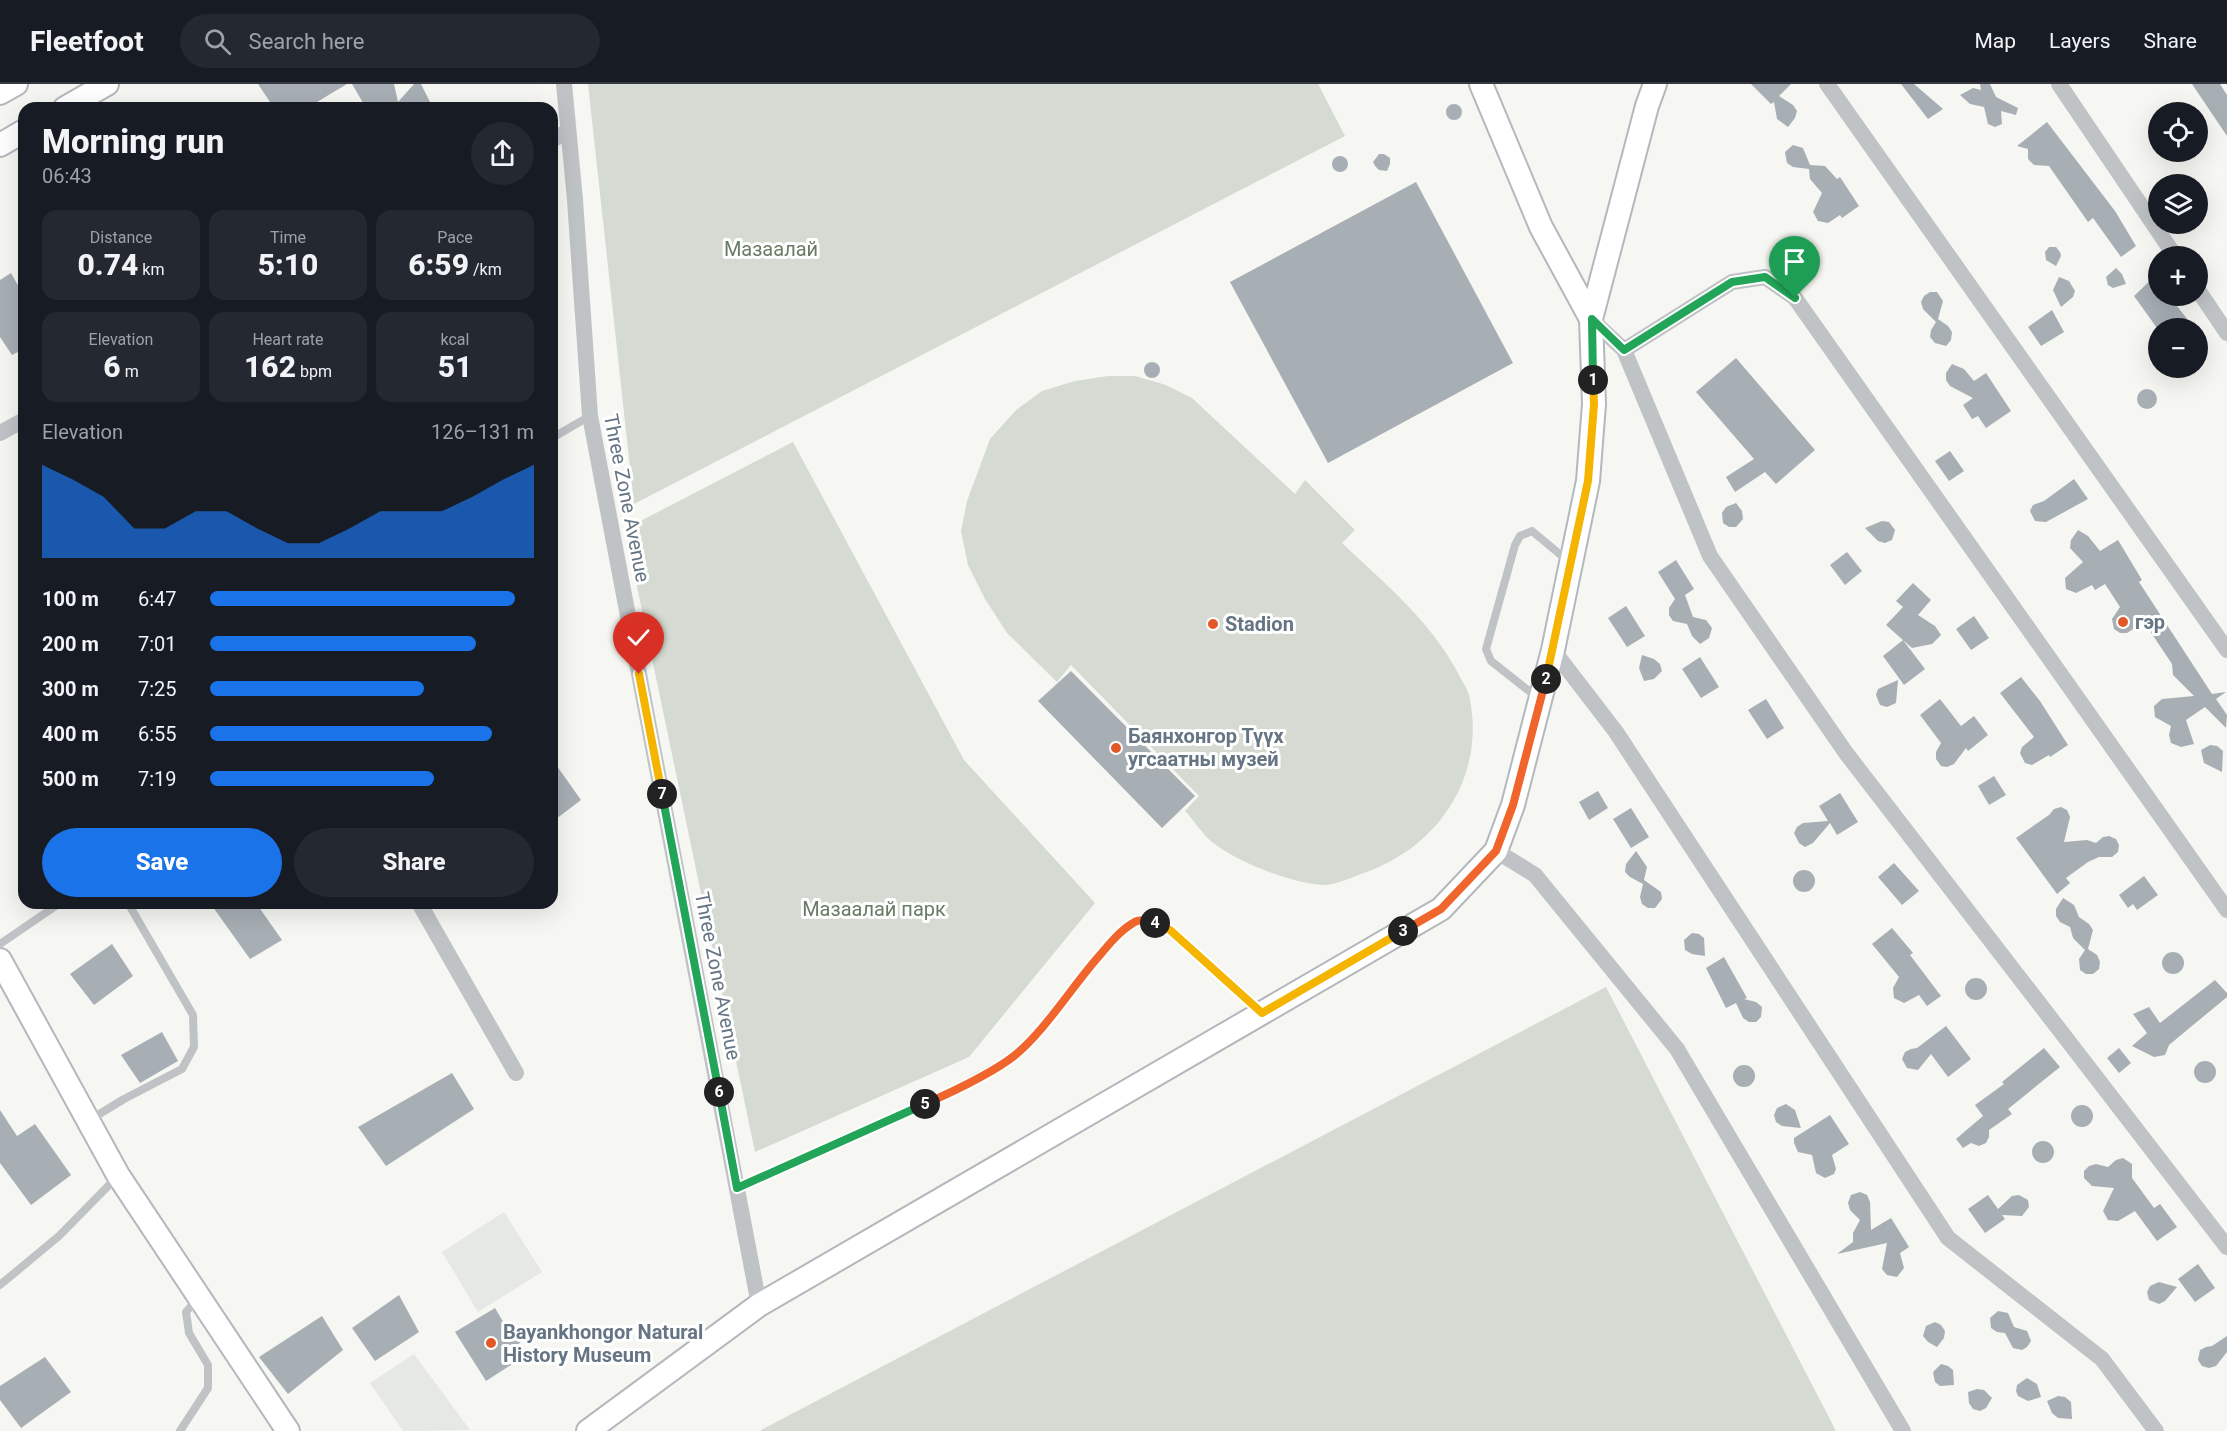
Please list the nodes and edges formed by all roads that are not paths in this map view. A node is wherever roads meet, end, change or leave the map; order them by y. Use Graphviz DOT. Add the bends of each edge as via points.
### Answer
graph roads {
  1 [pos="16,84"];
  2 [pos="107,84"];
  3 [pos="564,84"];
  4 [pos="1480,84"];
  5 [pos="1656,84"];
  6 [pos="1827,84"];
  7 [pos="2059,84"];
  8 [pos="0,93"];
  9 [pos="76,102"];
  10 [pos="568,131"];
  11 [pos="18,134"];
  12 [pos="558,137"];
  13 [pos="0,145"];
  14 [pos="2168,246"];
  15 [pos="2208,305"];
  16 [pos="1592,319"];
  17 [pos="2227,333"];
  18 [pos="1624,350"];
  19 [pos="590,416"];
  20 [pos="18,423"];
  21 [pos="0,433"];
  22 [pos="558,435"];
  23 [pos="1570,563"];
  24 [pos="1553,650"];
  25 [pos="2227,650"];
  26 [pos="1541,699"];
  27 [pos="1496,851"];
  28 [pos="51,909"];
  29 [pos="131,909"];
  30 [pos="421,909"];
  31 [pos="2227,910"];
  32 [pos="0,944"];
  33 [pos="0,960"];
  34 [pos="1262,1013"];
  35 [pos="516,1072"];
  36 [pos="88,1121"];
  37 [pos="118,1175"];
  38 [pos="737,1188"];
  39 [pos="2227,1247"];
  40 [pos="0,1285"];
  41 [pos="199,1297"];
  42 [pos="759,1305"];
  43 [pos="180,1431"];
  44 [pos="288,1431"];
  45 [pos="588,1431"];
  46 [pos="1903,1431"];
  47 [pos="2156,1431"];
  1 -- 8 [label="street"];
  2 -- 9 [label="street"];
  3 -- 10 [label="street, Three Zone Avenue"];
  4 -- 16 [label="street" via="1541,227"];
  5 -- 16 [label="street"];
  6 -- 25 [label="street"];
  7 -- 14 [label="street"];
  10 -- 12 [label="street"];
  10 -- 19 [label="street, Three Zone Avenue"];
  11 -- 13 [label="street"];
  15 -- 17 [label="street"];
  16 -- 18 [label="street"];
  16 -- 23 [label="street" via="1594,404 1588,481"];
  18 -- 31 [label="street" via="1732,282 1765,277 1795,298"];
  18 -- 39 [label="street" via="1710,556 1846,753"];
  19 -- 22 [label="lane"];
  19 -- 38 [label="street, Three Zone Avenue"];
  20 -- 21 [label="street"];
  23 -- 24 [label="street"];
  23 -- 26 [label="lane" via="1532,531 1520,536 1486,650 1491,661"];
  24 -- 26 [label="street"];
  24 -- 47 [label="street" via="1616,732 1948,1238 2102,1359"];
  26 -- 27 [label="street" via="1513,805"];
  27 -- 34 [label="street" via="1441,909"];
  27 -- 46 [label="street" via="1534,875 1677,1049"];
  28 -- 32 [label="lane"];
  29 -- 36 [label="lane" via="193,1015 194,1047 182,1069"];
  30 -- 35 [label="street"];
  33 -- 36 [label="street"];
  34 -- 38 [label="lane" via="1170,930 1150,921 1135,921 1118,934 1013,1057 928,1103"];
  34 -- 42 [label="street"];
  36 -- 37 [label="street"];
  37 -- 40 [label="lane" via="59,1236"];
  37 -- 41 [label="street"];
  38 -- 42 [label="street, Three Zone Avenue"];
  41 -- 43 [label="lane" via="186,1312 189,1333 208,1365 208,1388"];
  41 -- 44 [label="street"];
  42 -- 45 [label="street"];
}
